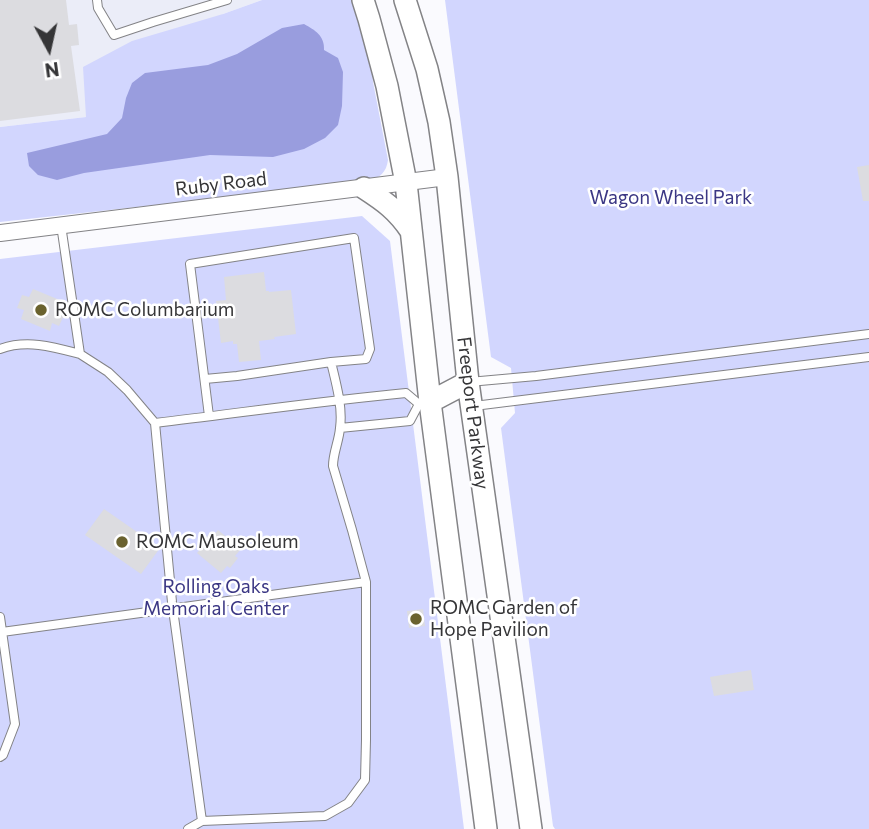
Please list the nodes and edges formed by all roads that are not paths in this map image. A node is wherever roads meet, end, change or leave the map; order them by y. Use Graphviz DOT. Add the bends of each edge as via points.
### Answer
graph roads {
  1 [pos="97,0"];
  2 [pos="227,0"];
  3 [pos="363,0"];
  4 [pos="405,0"];
  5 [pos="447,177"];
  6 [pos="406,183"];
  7 [pos="364,188"];
  8 [pos="61,225"];
  9 [pos="411,232"];
  10 [pos="0,233"];
  11 [pos="869,334"];
  12 [pos="0,349"];
  13 [pos="80,354"];
  14 [pos="869,357"];
  15 [pos="331,362"];
  16 [pos="205,379"];
  17 [pos="468,382"];
  18 [pos="339,400"];
  19 [pos="425,403"];
  20 [pos="471,407"];
  21 [pos="209,416"];
  22 [pos="155,423"];
  23 [pos="340,428"];
  24 [pos="366,582"];
  25 [pos="173,609"];
  26 [pos="0,617"];
  27 [pos="2,632"];
  28 [pos="0,757"];
  29 [pos="202,821"];
  30 [pos="188,829"];
  31 [pos="486,829"];
  32 [pos="531,829"];
  1 -- 2 [label="lane" via="114,35"];
  3 -- 6 [label="main road" via="387,86"];
  4 -- 5 [label="main road, Freeport Parkway" via="430,82"];
  5 -- 6 [label="street, Ruby Road"];
  5 -- 17 [label="main road, Freeport Parkway"];
  6 -- 7 [label="street, Ruby Road"];
  6 -- 9 [label="main road"];
  7 -- 8 [label="street, Ruby Road"];
  7 -- 9 [label="main road" via="400,215"];
  8 -- 10 [label="street, Ruby Road"];
  8 -- 13 [label="lane"];
  9 -- 19 [label="main road"];
  11 -- 17 [label="lane"];
  12 -- 13 [label="lane" via="44,344"];
  13 -- 22 [label="lane" via="108,372"];
  14 -- 20 [label="lane"];
  15 -- 16 [label="lane"];
  15 -- 16 [label="lane" via="366,359 370,349 354,238 190,264"];
  15 -- 18 [label="lane"];
  16 -- 21 [label="lane"];
  17 -- 19 [label="main road"];
  17 -- 20 [label="main road, Freeport Parkway"];
  18 -- 19 [label="lane" via="406,393"];
  18 -- 21 [label="lane"];
  18 -- 23 [label="lane"];
  19 -- 20 [label="main road"];
  19 -- 23 [label="lane" via="410,421"];
  19 -- 31 [label="main road"];
  20 -- 32 [label="main road, Freeport Parkway"];
  21 -- 22 [label="lane"];
  22 -- 25 [label="lane"];
  23 -- 24 [label="lane" via="333,466"];
  24 -- 25 [label="lane"];
  24 -- 29 [label="lane" via="365,780 348,803 325,816"];
  25 -- 27 [label="lane"];
  25 -- 29 [label="lane"];
  26 -- 27 [label="lane"];
  27 -- 28 [label="lane" via="15,724"];
  29 -- 30 [label="lane"];
}
